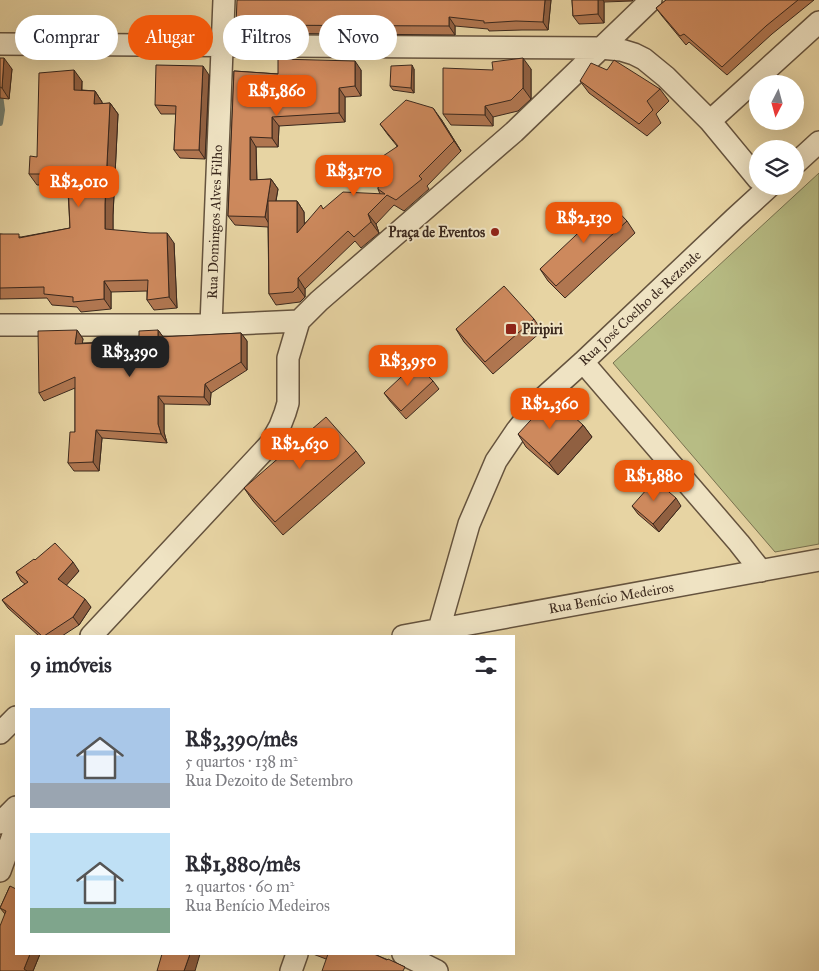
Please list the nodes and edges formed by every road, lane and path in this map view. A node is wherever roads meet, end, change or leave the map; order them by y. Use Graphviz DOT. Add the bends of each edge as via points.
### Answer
graph roads {
  1 [pos="224,0"];
  2 [pos="651,0"];
  3 [pos="819,22"];
  4 [pos="0,44"];
  5 [pos="221,45"];
  6 [pos="601,48"];
  7 [pos="710,120"];
  8 [pos="819,142"];
  9 [pos="804,156"];
  10 [pos="749,166"];
  11 [pos="756,195"];
  12 [pos="299,321"];
  13 [pos="0,325"];
  14 [pos="211,325"];
  15 [pos="583,362"];
  16 [pos="819,560"];
  17 [pos="761,571"];
  18 [pos="439,630"];
  19 [pos="92,635"];
  20 [pos="414,635"];
  21 [pos="15,808"];
  22 [pos="0,823"];
  23 [pos="15,830"];
  24 [pos="0,871"];
  25 [pos="297,955"];
  26 [pos="405,955"];
  27 [pos="292,971"];
  28 [pos="437,971"];
  1 -- 5 [label="street, Rua Domingos Alves Filho"];
  2 -- 6 [label="street"];
  3 -- 7 [label="street"];
  4 -- 5 [label="street"];
  5 -- 6 [label="street"];
  5 -- 14 [label="street, Rua Domingos Alves Filho"];
  6 -- 7 [label="street" via="621,50 644,59"];
  6 -- 12 [label="street" via="514,132"];
  7 -- 10 [label="street"];
  8 -- 9 [label="street"];
  11 -- 15 [label="street, Rua José Coelho de Rezende"];
  12 -- 14 [label="street"];
  12 -- 19 [label="street" via="288,358 286,413 270,444"];
  13 -- 14 [label="street"];
  15 -- 17 [label="street"];
  15 -- 18 [label="street, Rua José Coelho de Rezende" via="542,399 496,461 469,524"];
  16 -- 17 [label="street, Rua Benício Medeiros"];
  17 -- 18 [label="street, Rua Benício Medeiros"];
  18 -- 20 [label="street, Rua Benício Medeiros"];
  21 -- 22 [label="street"];
  23 -- 24 [label="street"];
  25 -- 27 [label="street"];
  26 -- 28 [label="street"];
}
